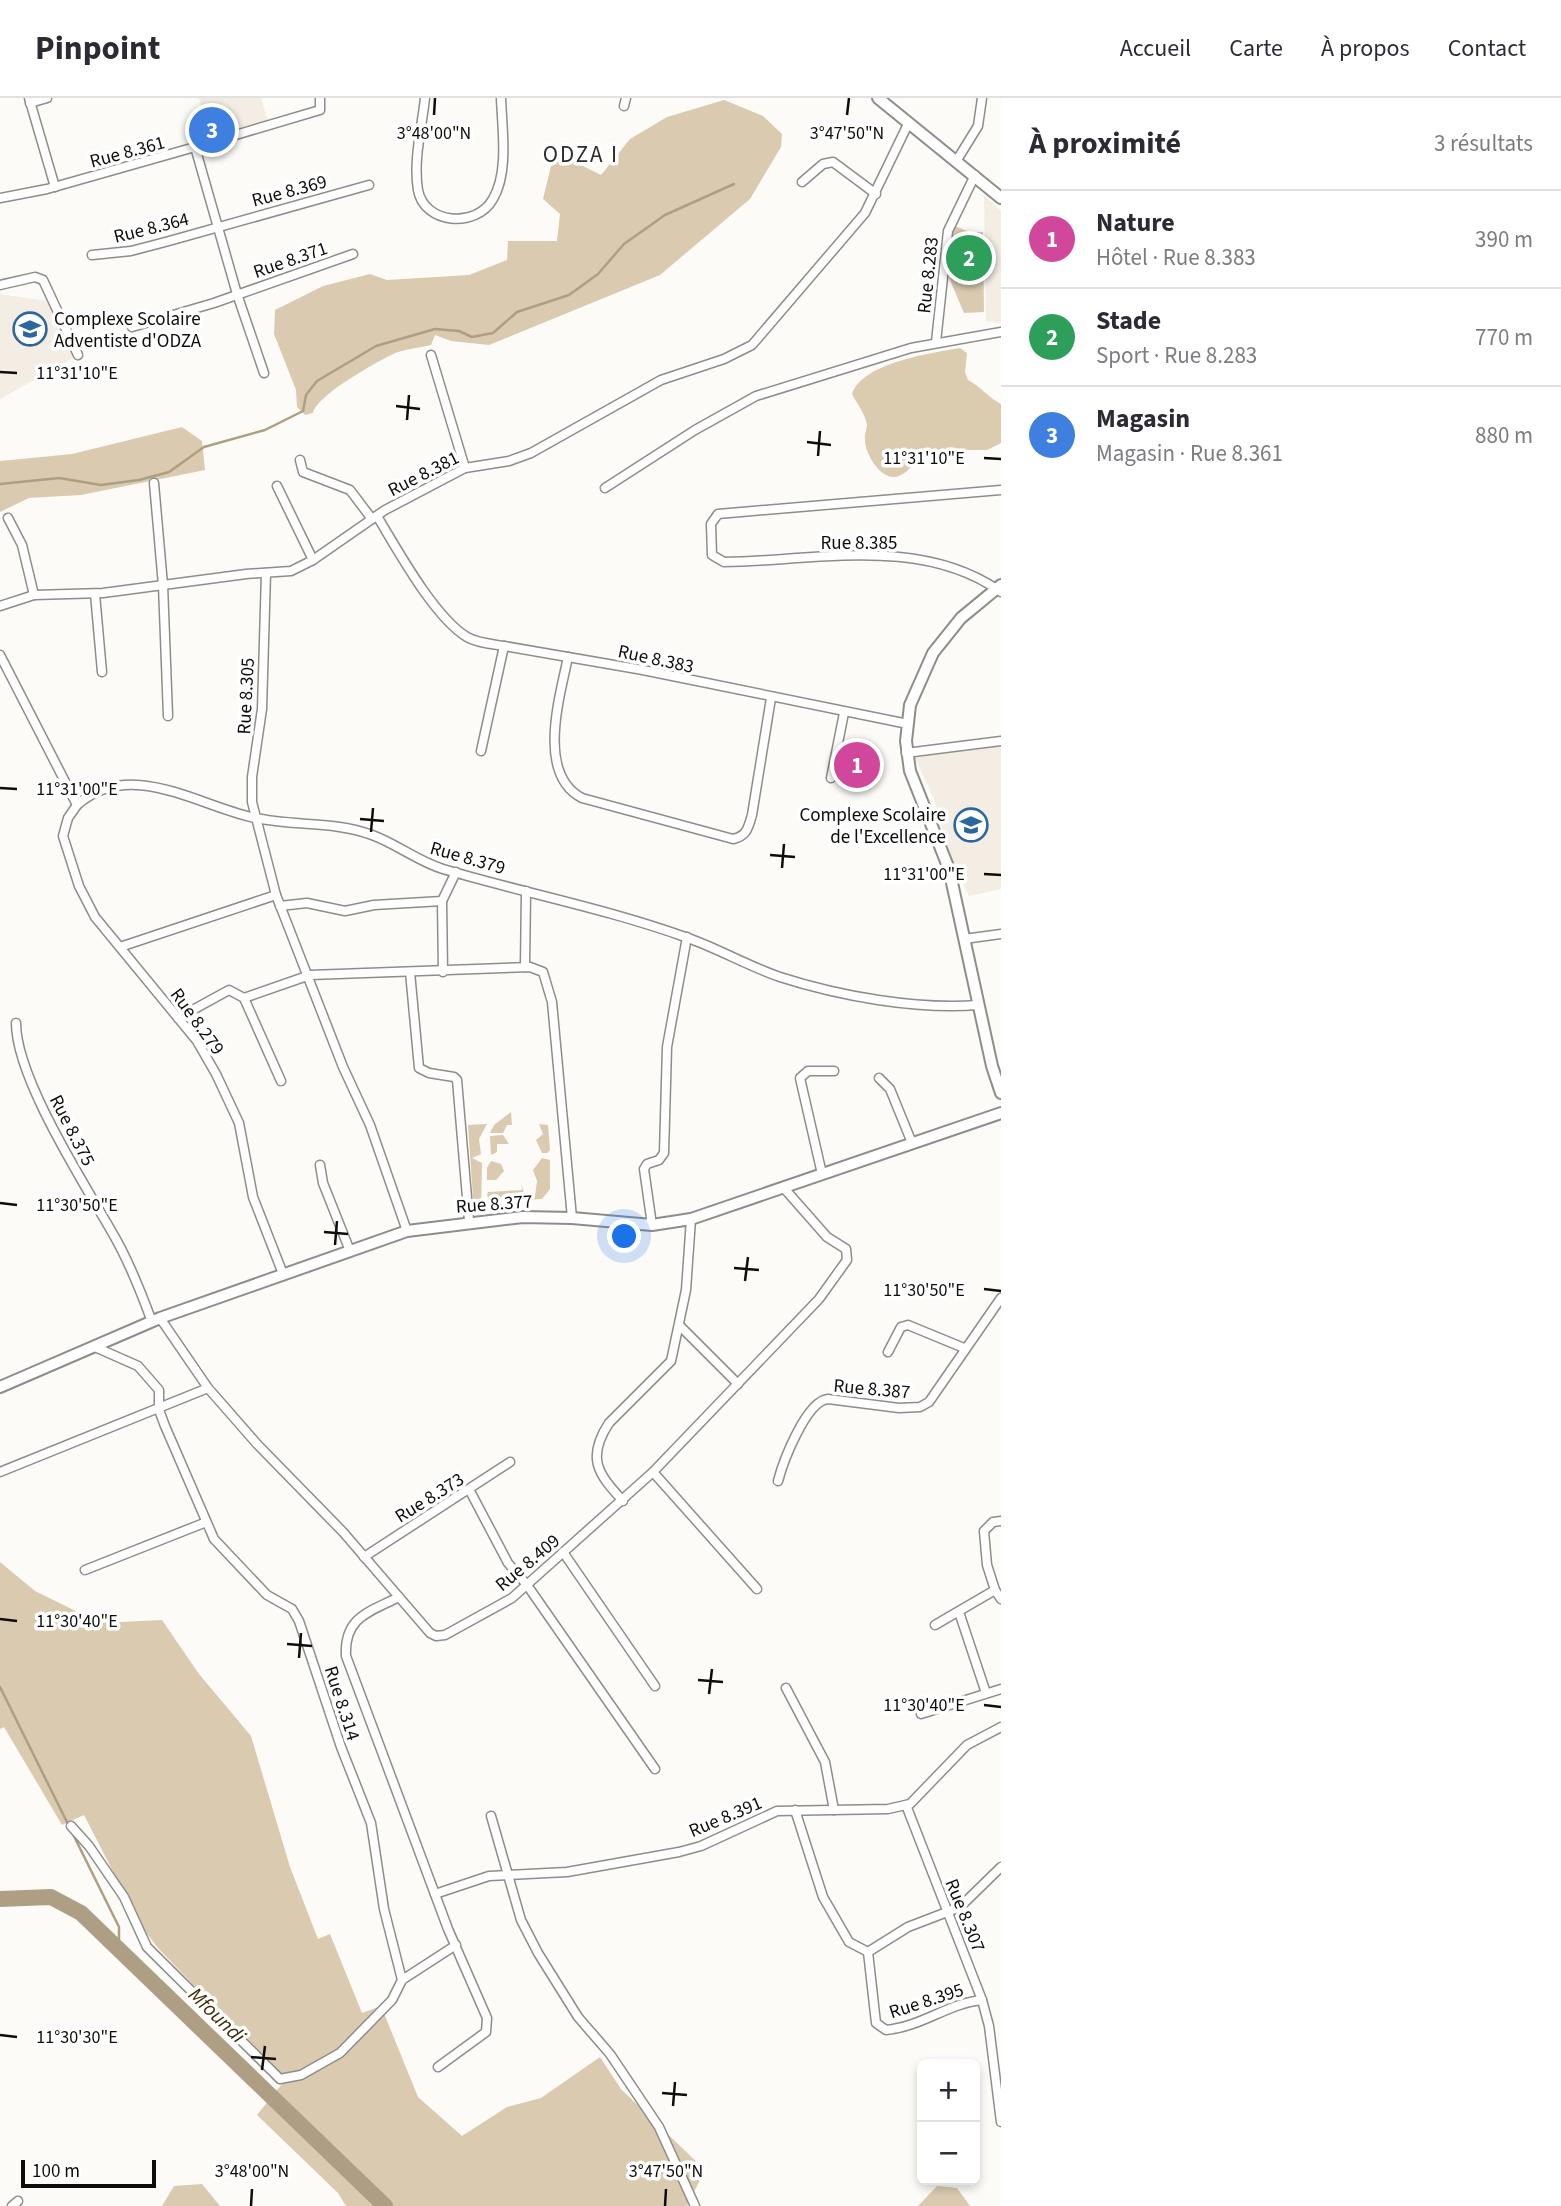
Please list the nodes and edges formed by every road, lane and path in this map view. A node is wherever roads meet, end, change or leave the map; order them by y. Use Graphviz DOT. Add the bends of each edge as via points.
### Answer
graph roads {
  1 [pos="47,98"];
  2 [pos="320,98"];
  3 [pos="425,98"];
  4 [pos="501,98"];
  5 [pos="878,98"];
  6 [pos="982,98"];
  7 [pos="30,100"];
  8 [pos="909,122"];
  9 [pos="195,147"];
  10 [pos="957,160"];
  11 [pos="975,175"];
  12 [pos="802,182"];
  13 [pos="369,185"];
  14 [pos="55,187"];
  15 [pos="876,194"];
  16 [pos="0,198"];
  17 [pos="1001,198"];
  18 [pos="217,226"];
  19 [pos="353,254"];
  20 [pos="92,256"];
  21 [pos="0,285"];
  22 [pos="237,294"];
  23 [pos="132,327"];
  24 [pos="1001,332"];
  25 [pos="936,342"];
  26 [pos="78,355"];
  27 [pos="431,355"];
  28 [pos="264,373"];
  29 [pos="300,460"];
  30 [pos="465,468"];
  31 [pos="153,483"];
  32 [pos="277,486"];
  33 [pos="605,488"];
  34 [pos="1001,490"];
  35 [pos="8,517"];
  36 [pos="374,517"];
  37 [pos="313,560"];
  38 [pos="266,573"];
  39 [pos="163,585"];
  40 [pos="999,589"];
  41 [pos="95,594"];
  42 [pos="34,596"];
  43 [pos="0,606"];
  44 [pos="504,646"];
  45 [pos="0,655"];
  46 [pos="568,657"];
  47 [pos="102,672"];
  48 [pos="771,698"];
  49 [pos="844,713"];
  50 [pos="168,716"];
  51 [pos="908,724"];
  52 [pos="1001,741"];
  53 [pos="481,751"];
  54 [pos="906,753"];
  55 [pos="831,778"];
  56 [pos="77,805"];
  57 [pos="256,818"];
  58 [pos="456,872"];
  59 [pos="526,891"];
  60 [pos="276,895"];
  61 [pos="442,901"];
  62 [pos="281,906"];
  63 [pos="1001,934"];
  64 [pos="687,937"];
  65 [pos="964,939"];
  66 [pos="120,947"];
  67 [pos="524,967"];
  68 [pos="410,972"];
  69 [pos="443,972"];
  70 [pos="310,975"];
  71 [pos="244,998"];
  72 [pos="978,1005"];
  73 [pos="178,1018"];
  74 [pos="16,1023"];
  75 [pos="997,1065"];
  76 [pos="834,1070"];
  77 [pos="879,1078"];
  78 [pos="281,1082"];
  79 [pos="1001,1093"];
  80 [pos="1001,1113"];
  81 [pos="912,1143"];
  82 [pos="320,1165"];
  83 [pos="822,1174"];
  84 [pos="783,1187"];
  85 [pos="572,1218"];
  86 [pos="691,1219"];
  87 [pos="469,1221"];
  88 [pos="652,1224"];
  89 [pos="407,1231"];
  90 [pos="350,1251"];
  91 [pos="283,1274"];
  92 [pos="1001,1298"];
  93 [pos="156,1320"];
  94 [pos="680,1326"];
  95 [pos="95,1347"];
  96 [pos="964,1348"];
  97 [pos="888,1352"];
  98 [pos="737,1384"];
  99 [pos="0,1387"];
  100 [pos="208,1388"];
  101 [pos="159,1410"];
  102 [pos="510,1462"];
  103 [pos="0,1472"];
  104 [pos="653,1472"];
  105 [pos="778,1482"];
  106 [pos="470,1491"];
  107 [pos="623,1501"];
  108 [pos="1001,1521"];
  109 [pos="204,1523"];
  110 [pos="563,1552"];
  111 [pos="364,1557"];
  112 [pos="85,1570"];
  113 [pos="527,1585"];
  114 [pos="757,1589"];
  115 [pos="995,1590"];
  116 [pos="399,1597"];
  117 [pos="1001,1598"];
  118 [pos="959,1612"];
  119 [pos="935,1625"];
  120 [pos="655,1686"];
  121 [pos="786,1688"];
  122 [pos="1001,1689"];
  123 [pos="986,1693"];
  124 [pos="921,1714"];
  125 [pos="1001,1727"];
  126 [pos="655,1769"];
  127 [pos="906,1805"];
  128 [pos="795,1810"];
  129 [pos="834,1810"];
  130 [pos="491,1816"];
  131 [pos="71,1826"];
  132 [pos="1001,1867"];
  133 [pos="506,1875"];
  134 [pos="435,1894"];
  135 [pos="949,1914"];
  136 [pos="456,1945"];
  137 [pos="868,1952"];
  138 [pos="402,1980"];
  139 [pos="982,2000"];
  140 [pos="438,2067"];
  141 [pos="1001,2122"];
  142 [pos="695,2206"];
  1 -- 7 [label="street"];
  2 -- 9 [label="street" via="320,110"];
  3 -- 4 [label="street" via="418,190 424,207 436,216 453,219 477,214 493,199 501,172"];
  5 -- 8 [label="street"];
  6 -- 10 [label="street" via="978,126"];
  7 -- 14 [label="street"];
  8 -- 10 [label="street"];
  8 -- 15 [label="street, Rue 8.381"];
  9 -- 14 [label="street, Rue 8.361"];
  9 -- 18 [label="street, Rue 8.361"];
  10 -- 11 [label="street"];
  11 -- 17 [label="street"];
  11 -- 25 [label="street, Rue 8.283" via="948,231"];
  12 -- 15 [label="street" via="823,164 833,162"];
  13 -- 18 [label="street, Rue 8.369"];
  14 -- 16 [label="street, Rue 8.361"];
  15 -- 30 [label="street, Rue 8.381" via="865,213 746,349 661,380 531,453"];
  18 -- 20 [label="street, Rue 8.364" via="131,251"];
  18 -- 22 [label="street, Rue 8.361"];
  19 -- 22 [label="street, Rue 8.371"];
  21 -- 26 [label="street" via="35,277 43,280"];
  22 -- 23 [label="street, Rue 8.371"];
  22 -- 28 [label="street, Rue 8.361"];
  24 -- 25 [label="street"];
  25 -- 33 [label="street" via="757,396"];
  27 -- 30 [label="street"];
  29 -- 36 [label="street, Rue 8.383" via="303,472 350,490"];
  30 -- 36 [label="street, Rue 8.381"];
  31 -- 39 [label="street"];
  32 -- 37 [label="street"];
  34 -- 40 [label="street, Rue 8.385" via="718,514 711,524 716,561 901,556 943,566"];
  35 -- 42 [label="street" via="22,545"];
  36 -- 37 [label="street, Rue 8.381"];
  36 -- 44 [label="street, Rue 8.383" via="458,630 472,640"];
  37 -- 38 [label="street, Rue 8.381" via="291,571"];
  38 -- 39 [label="street, Rue 8.381"];
  38 -- 57 [label="street, Rue 8.305" via="260,728 251,791"];
  39 -- 41 [label="street, Rue 8.381"];
  39 -- 50 [label="street"];
  40 -- 51 [label="street" via="961,618 933,653 916,687"];
  41 -- 42 [label="street, Rue 8.381"];
  41 -- 47 [label="street"];
  42 -- 43 [label="street"];
  44 -- 46 [label="street, Rue 8.383"];
  44 -- 53 [label="street"];
  45 -- 56 [label="street"];
  46 -- 48 [label="street, Rue 8.383"];
  46 -- 48 [label="street" via="554,734 568,789 582,798 733,839 748,831"];
  48 -- 49 [label="street, Rue 8.383"];
  49 -- 51 [label="street, Rue 8.383"];
  49 -- 55 [label="street"];
  51 -- 54 [label="street"];
  52 -- 54 [label="street"];
  54 -- 65 [label="street" via="949,869"];
  56 -- 57 [label="street, Rue 8.379" via="101,790 131,784 167,790"];
  56 -- 66 [label="street, Rue 8.279" via="63,828 64,845 90,909"];
  57 -- 58 [label="street, Rue 8.379" via="322,823 372,835 421,861"];
  57 -- 60 [label="street, Rue 8.305"];
  58 -- 59 [label="street, Rue 8.379"];
  58 -- 61 [label="street"];
  59 -- 64 [label="street, Rue 8.379"];
  59 -- 67 [label="street"];
  60 -- 62 [label="street, Rue 8.305"];
  60 -- 66 [label="street"];
  61 -- 62 [label="street" via="345,911 307,903"];
  61 -- 69 [label="street"];
  62 -- 70 [label="street, Rue 8.305"];
  63 -- 65 [label="street"];
  64 -- 72 [label="street, Rue 8.379" via="798,982 915,1004"];
  64 -- 88 [label="street" via="667,1047 664,1153 644,1169"];
  65 -- 72 [label="street"];
  66 -- 73 [label="street, Rue 8.279"];
  67 -- 69 [label="street"];
  67 -- 85 [label="street" via="544,972 549,984"];
  68 -- 69 [label="street"];
  68 -- 70 [label="street"];
  68 -- 87 [label="street" via="419,1068 457,1080"];
  70 -- 71 [label="street"];
  70 -- 89 [label="street, Rue 8.305"];
  71 -- 73 [label="street" via="229,990"];
  71 -- 78 [label="street"];
  72 -- 75 [label="street"];
  73 -- 91 [label="street, Rue 8.279" via="197,1041 239,1123 253,1197"];
  74 -- 93 [label="street, Rue 8.375" via="21,1057 31,1080"];
  75 -- 79 [label="street"];
  76 -- 83 [label="street" via="808,1070 800,1078"];
  77 -- 81 [label="street" via="890,1089"];
  80 -- 81 [label="street, Rue 8.377"];
  81 -- 83 [label="street, Rue 8.377"];
  82 -- 90 [label="street"];
  83 -- 84 [label="street, Rue 8.377"];
  84 -- 86 [label="street, Rue 8.377"];
  84 -- 98 [label="street, Rue 8.409" via="827,1237 846,1249 847,1260 800,1321"];
  85 -- 87 [label="street, Rue 8.377"];
  85 -- 88 [label="street, Rue 8.377"];
  86 -- 88 [label="street, Rue 8.377"];
  86 -- 94 [label="street"];
  87 -- 89 [label="street, Rue 8.377"];
  89 -- 90 [label="street, Rue 8.377"];
  90 -- 91 [label="street, Rue 8.377"];
  91 -- 93 [label="street, Rue 8.377"];
  92 -- 96 [label="street, Rue 8.387"];
  93 -- 95 [label="street, Rue 8.377"];
  93 -- 100 [label="street, Rue 8.409"];
  94 -- 98 [label="street"];
  94 -- 107 [label="street" via="666,1368 601,1435 596,1466"];
  95 -- 99 [label="street, Rue 8.377"];
  95 -- 101 [label="street, Rue 8.314" via="138,1366 159,1390"];
  96 -- 97 [label="street" via="908,1325 901,1327"];
  96 -- 105 [label="street, Rue 8.387" via="937,1392 920,1407 822,1399 794,1439"];
  98 -- 104 [label="street, Rue 8.409"];
  100 -- 101 [label="street"];
  100 -- 111 [label="street, Rue 8.409"];
  101 -- 103 [label="street"];
  101 -- 109 [label="street, Rue 8.314"];
  102 -- 106 [label="street, Rue 8.373"];
  104 -- 107 [label="street, Rue 8.409"];
  104 -- 114 [label="street"];
  106 -- 111 [label="street, Rue 8.373"];
  106 -- 113 [label="street" via="508,1563"];
  107 -- 110 [label="street, Rue 8.409"];
  108 -- 115 [label="street" via="984,1531"];
  109 -- 112 [label="street"];
  109 -- 138 [label="street, Rue 8.314" via="237,1565 267,1595 292,1609 299,1621 372,1823 384,1909"];
  110 -- 113 [label="street, Rue 8.409"];
  110 -- 120 [label="street"];
  111 -- 116 [label="street, Rue 8.409"];
  113 -- 116 [label="street, Rue 8.409" via="504,1603 436,1636"];
  113 -- 126 [label="street"];
  115 -- 117 [label="street"];
  115 -- 118 [label="street"];
  116 -- 134 [label="street" via="356,1619 345,1640 346,1656"];
  118 -- 119 [label="street"];
  118 -- 123 [label="street"];
  121 -- 129 [label="street" via="825,1762"];
  122 -- 123 [label="street"];
  123 -- 124 [label="street"];
  125 -- 127 [label="street" via="967,1745"];
  127 -- 129 [label="street, Rue 8.391" via="888,1810"];
  127 -- 135 [label="street, Rue 8.307"];
  128 -- 129 [label="street, Rue 8.391"];
  128 -- 133 [label="street, Rue 8.391" via="762,1816 679,1852 601,1867"];
  128 -- 137 [label="street" via="823,1897 849,1942"];
  130 -- 133 [label="street"];
  131 -- 138 [label="street" via="124,1897 146,1947 280,2079 300,2075 340,2053 393,2000"];
  132 -- 135 [label="street"];
  133 -- 134 [label="street, Rue 8.391"];
  133 -- 142 [label="street" via="521,1920 552,1979 659,2127"];
  134 -- 136 [label="street"];
  135 -- 137 [label="street" via="908,1927"];
  135 -- 139 [label="street, Rue 8.307"];
  136 -- 138 [label="street"];
  136 -- 140 [label="street" via="486,2018 486,2032"];
  137 -- 139 [label="street, Rue 8.395" via="876,2023 886,2030"];
  139 -- 141 [label="street, Rue 8.307"];
}
